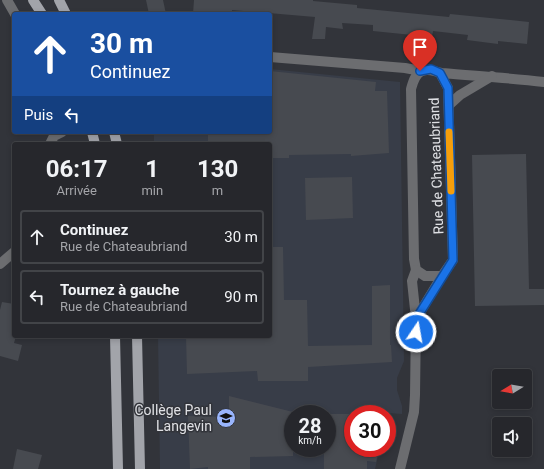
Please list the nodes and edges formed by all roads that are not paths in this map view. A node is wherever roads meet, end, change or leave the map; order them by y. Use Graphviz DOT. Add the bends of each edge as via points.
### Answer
graph roads {
  1 [pos="7,0"];
  2 [pos="34,0"];
  3 [pos="59,0"];
  4 [pos="14,12"];
  5 [pos="41,12"];
  6 [pos="65,12"];
  7 [pos="272,57"];
  8 [pos="420,71"];
  9 [pos="440,73"];
  10 [pos="492,76"];
  11 [pos="544,82"];
  12 [pos="449,105"];
  13 [pos="58,134"];
  14 [pos="51,142"];
  15 [pos="12,254"];
  16 [pos="0,264"];
  17 [pos="416,270"];
  18 [pos="442,276"];
  19 [pos="416,319"];
  20 [pos="115,338"];
  21 [pos="137,338"];
  22 [pos="118,469"];
  23 [pos="140,469"];
  24 [pos="400,469"];
  1 -- 4 [label="street"];
  2 -- 5 [label="main road"];
  3 -- 6 [label="main road"];
  7 -- 8 [label="street"];
  8 -- 9 [label="street" via="431,69"];
  8 -- 17 [label="street, Rue de Chateaubriand" via="411,89"];
  9 -- 10 [label="street"];
  9 -- 12 [label="street, Rue de Chateaubriand" via="448,88"];
  10 -- 11 [label="street"];
  10 -- 12 [label="street" via="460,95"];
  12 -- 18 [label="street, Rue de Chateaubriand" via="453,260"];
  13 -- 14 [label="street"];
  15 -- 16 [label="street"];
  17 -- 18 [label="street" via="425,276"];
  17 -- 19 [label="street, Rue de Chateaubriand" via="412,281"];
  18 -- 19 [label="street, Rue de Chateaubriand"];
  19 -- 24 [label="street, Rue de Chateaubriand" via="414,406"];
  20 -- 22 [label="main road"];
  21 -- 23 [label="main road"];
}
